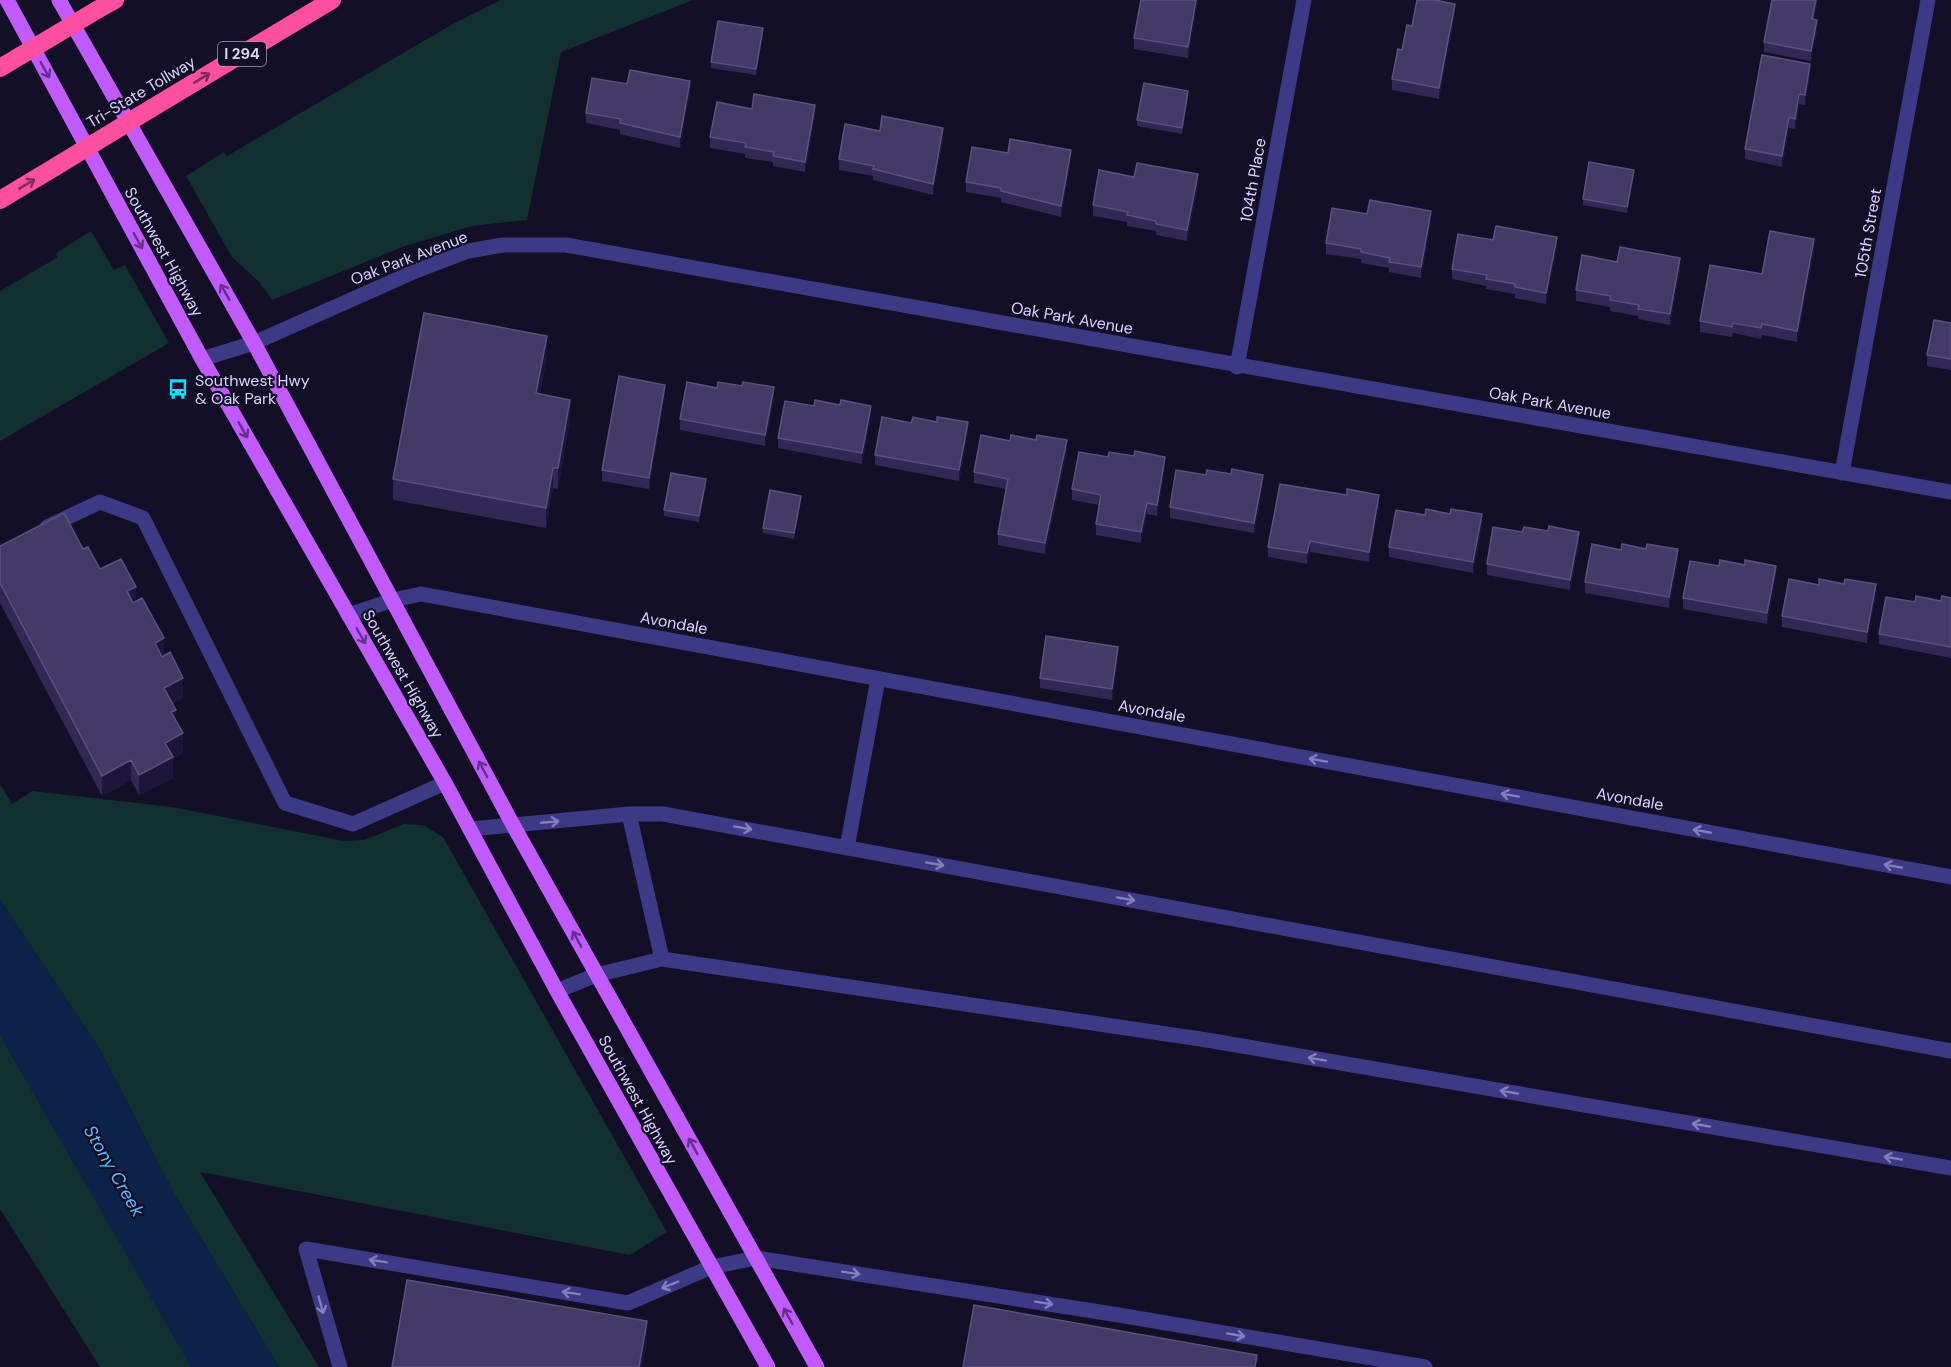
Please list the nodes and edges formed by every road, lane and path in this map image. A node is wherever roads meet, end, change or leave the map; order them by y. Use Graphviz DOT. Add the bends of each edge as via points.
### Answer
graph roads {
  1 [pos="7,0"];
  2 [pos="59,0"];
  3 [pos="115,0"];
  4 [pos="332,0"];
  5 [pos="1304,0"];
  6 [pos="1928,0"];
  7 [pos="0,68"];
  8 [pos="0,200"];
  9 [pos="254,343"];
  10 [pos="202,359"];
  11 [pos="1237,366"];
  12 [pos="1842,473"];
  13 [pos="1951,492"];
  14 [pos="30,534"];
  15 [pos="393,600"];
  16 [pos="348,615"];
  17 [pos="878,679"];
  18 [pos="445,783"];
  19 [pos="629,814"];
  20 [pos="513,825"];
  21 [pos="470,829"];
  22 [pos="847,848"];
  23 [pos="1951,877"];
  24 [pos="662,959"];
  25 [pos="597,975"];
  26 [pos="557,991"];
  27 [pos="1951,1051"];
  28 [pos="1951,1168"];
  29 [pos="756,1258"];
  30 [pos="711,1267"];
  31 [pos="340,1367"];
  32 [pos="768,1367"];
  33 [pos="817,1367"];
  34 [pos="1425,1367"];
  1 -- 10 [label="main road, Southwest Highway, one-way"];
  9 -- 2 [label="main road, Southwest Highway, one-way"];
  3 -- 7 [label="highway, bridge"];
  8 -- 4 [label="highway, Tri-State Tollway / I 294, one-way, bridge"];
  5 -- 11 [label="street, 104th Place"];
  6 -- 12 [label="street, 105th Street"];
  9 -- 10 [label="street, Oak Park Avenue"];
  9 -- 11 [label="street, Oak Park Avenue" via="468,251 502,245 566,245"];
  9 -- 15 [label="main road, Southwest Highway"];
  10 -- 16 [label="main road, Southwest Highway, one-way"];
  11 -- 12 [label="street, Oak Park Avenue"];
  12 -- 13 [label="street, Oak Park Avenue"];
  14 -- 18 [label="street" via="100,502 143,518 285,803 354,824"];
  15 -- 16 [label="street, Avondale"];
  15 -- 17 [label="street, Avondale" via="422,594"];
  20 -- 15 [label="main road, Southwest Highway, one-way"];
  16 -- 18 [label="main road, Southwest Highway, one-way"];
  17 -- 22 [label="street"];
  23 -- 17 [label="street, Avondale, one-way"];
  18 -- 21 [label="main road, Southwest Highway"];
  20 -- 19 [label="street, one-way"];
  19 -- 22 [label="street, one-way" via="663,814"];
  19 -- 24 [label="street"];
  20 -- 21 [label="street"];
  25 -- 20 [label="main road, Southwest Highway, one-way"];
  21 -- 26 [label="main road, Southwest Highway"];
  22 -- 27 [label="street, one-way"];
  24 -- 25 [label="street"];
  28 -- 24 [label="street, one-way" via="1207,1040"];
  25 -- 26 [label="street"];
  29 -- 25 [label="main road, Southwest Highway, one-way"];
  26 -- 30 [label="main road, Southwest Highway"];
  29 -- 30 [label="street"];
  33 -- 29 [label="main road, Southwest Highway, one-way"];
  29 -- 34 [label="street, one-way"];
  30 -- 31 [label="street, one-way" via="628,1303 306,1249"];
  30 -- 32 [label="main road, Southwest Highway"];
}
